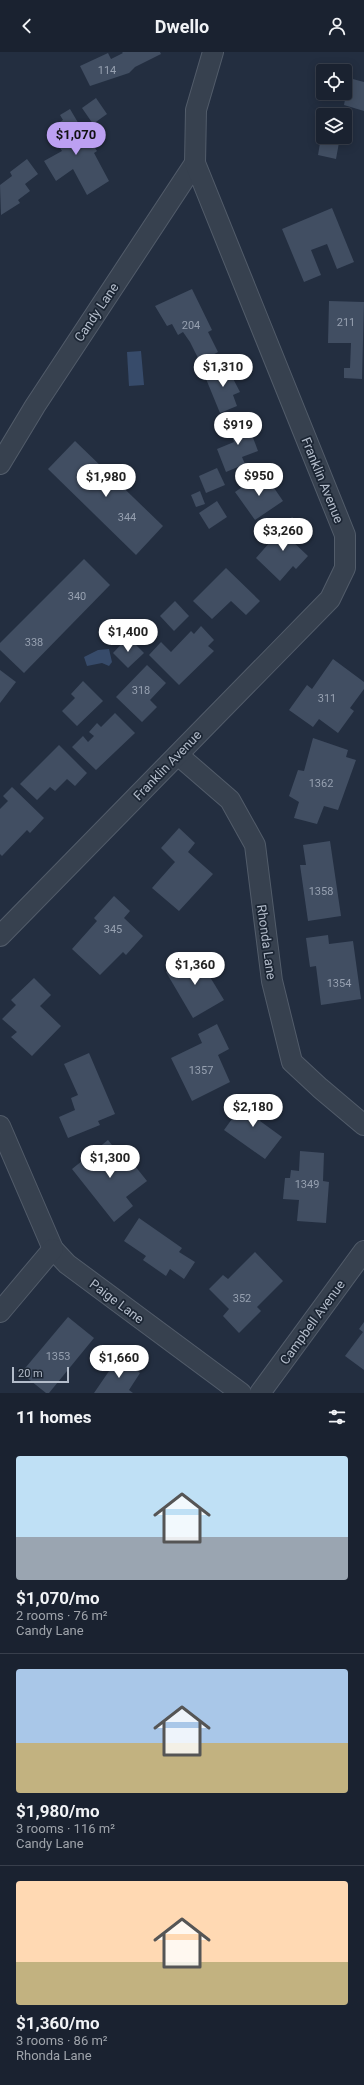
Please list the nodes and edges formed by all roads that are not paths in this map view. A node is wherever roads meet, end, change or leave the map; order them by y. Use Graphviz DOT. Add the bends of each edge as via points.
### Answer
graph roads {
  1 [pos="213,52"];
  2 [pos="195,163"];
  3 [pos="0,464"];
  4 [pos="178,755"];
  5 [pos="0,936"];
  6 [pos="364,1125"];
  7 [pos="0,1126"];
  8 [pos="52,1249"];
  9 [pos="364,1251"];
  10 [pos="0,1312"];
  11 [pos="241,1393"];
  12 [pos="260,1393"];
  1 -- 2 [label="street, Franklin Avenue" via="196,110"];
  2 -- 3 [label="street, Candy Lane" via="38,400"];
  2 -- 4 [label="street, Franklin Avenue" via="345,535 346,568 330,600"];
  4 -- 5 [label="street, Franklin Avenue"];
  4 -- 6 [label="street, Rhonda Lane" via="230,800 255,845 272,981 292,1062"];
  7 -- 8 [label="street, Paige Lane"];
  8 -- 10 [label="street"];
  8 -- 11 [label="street, Paige Lane" via="67,1264"];
  9 -- 12 [label="street, Campbell Avenue"];
}
